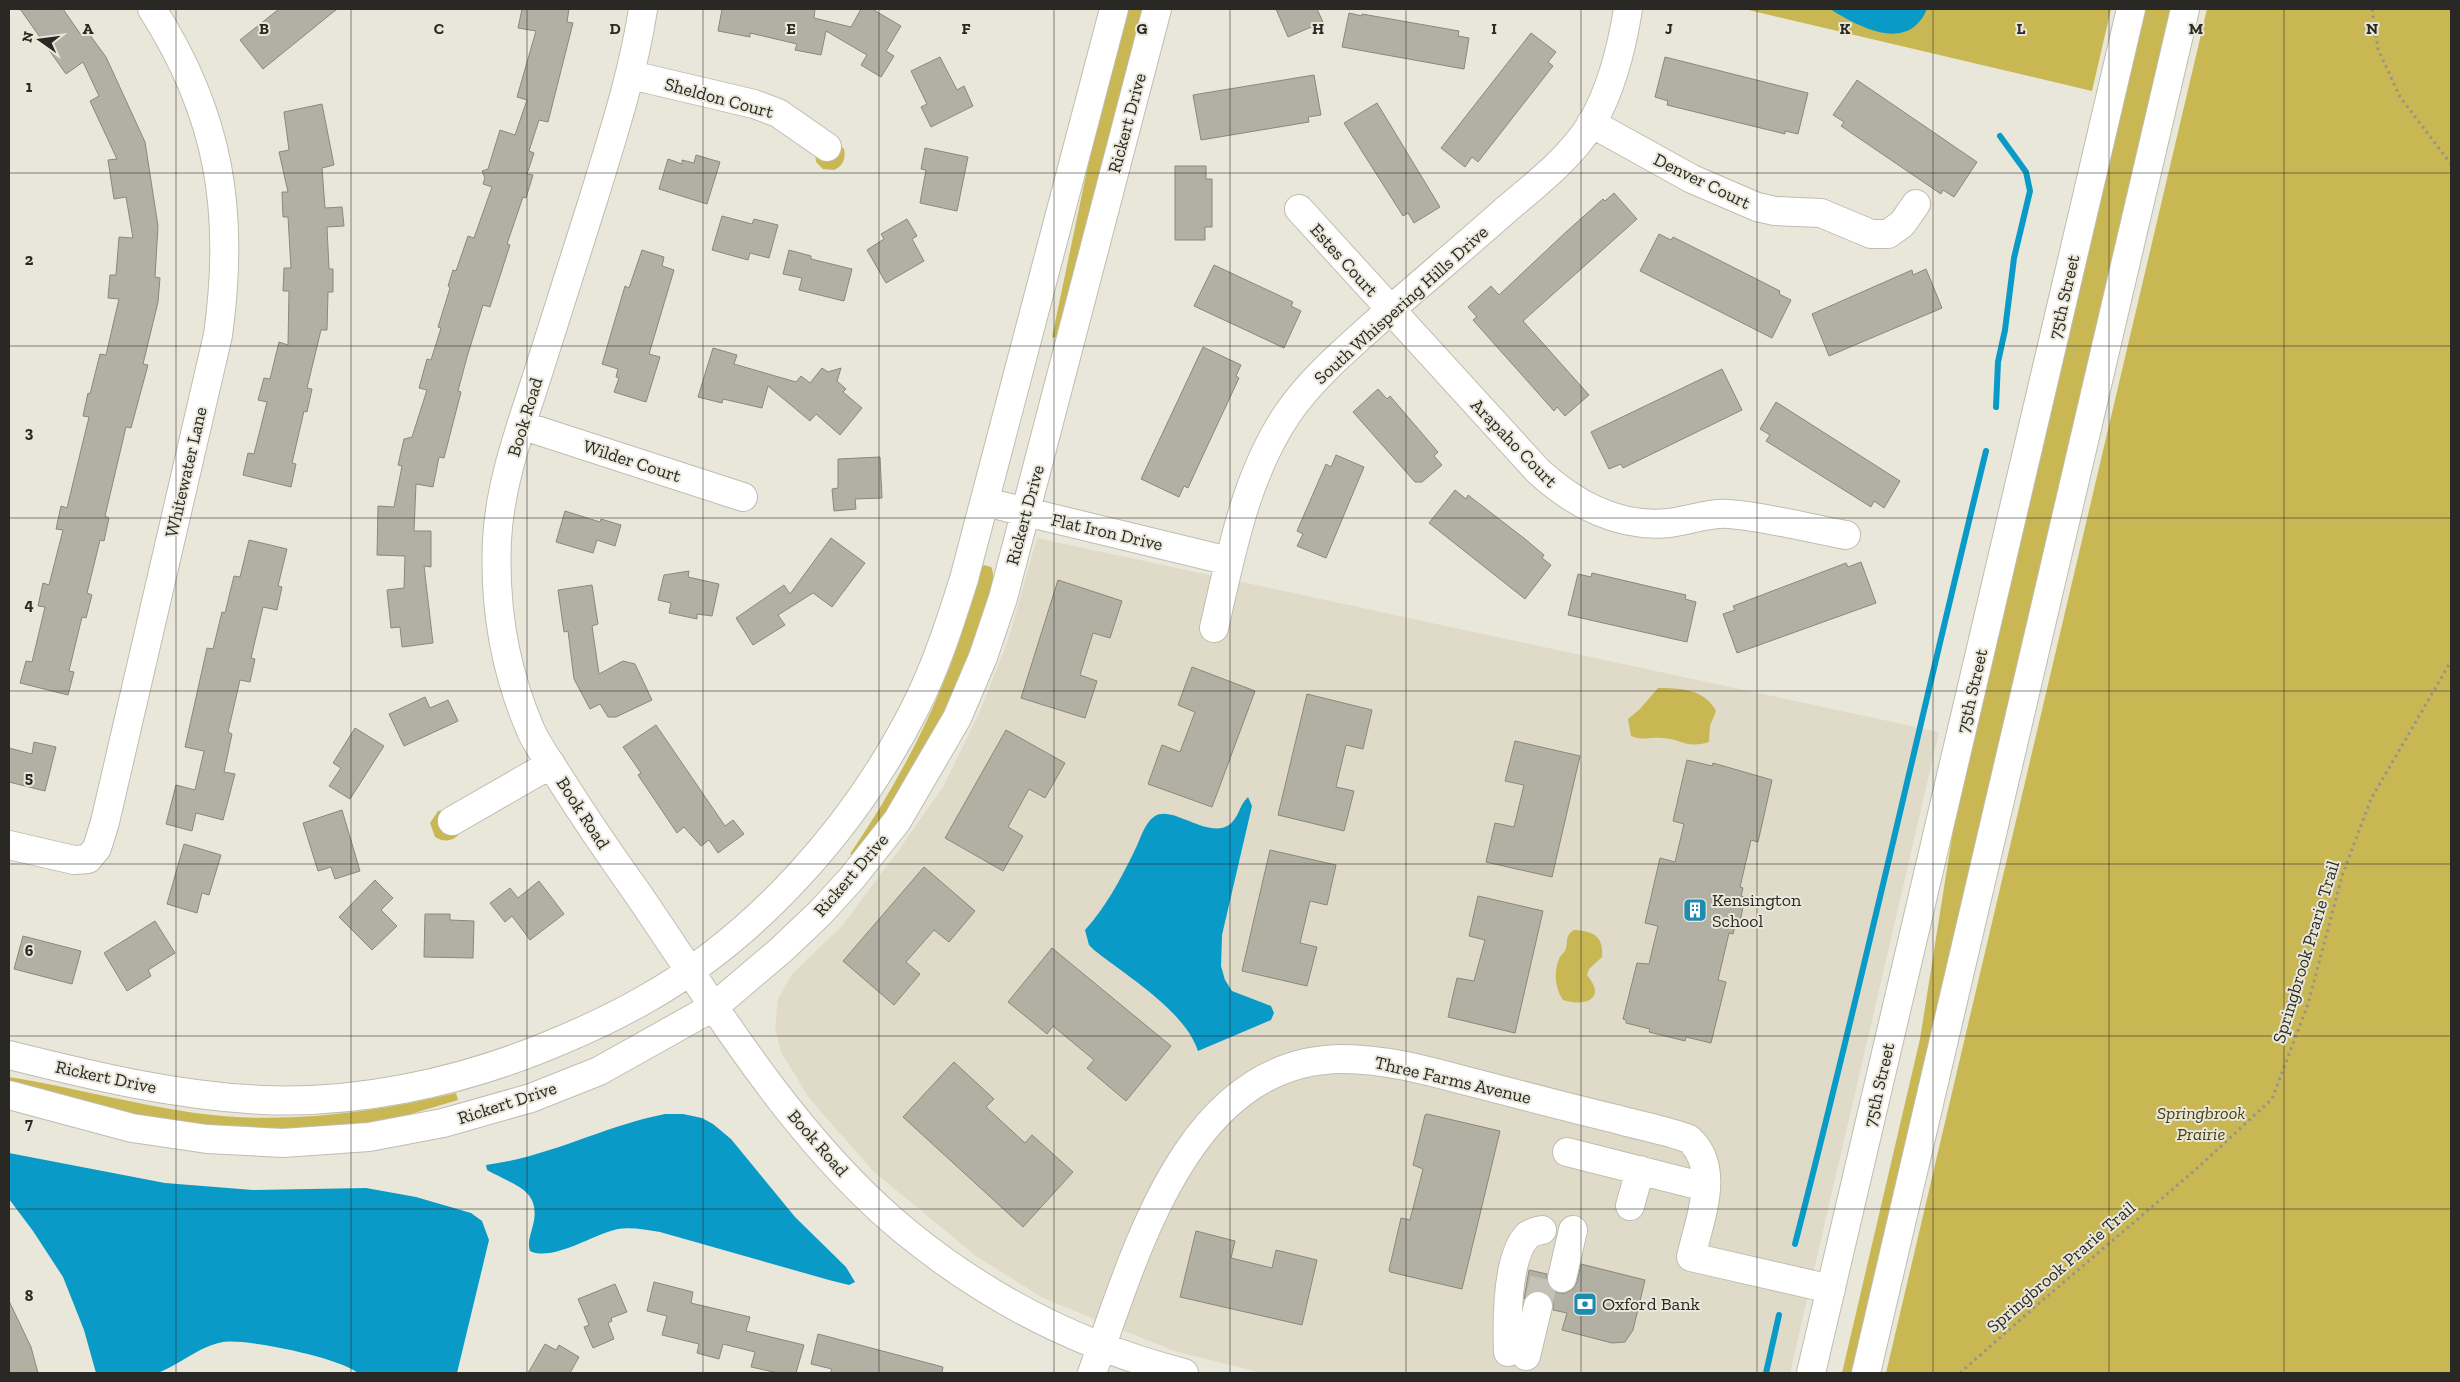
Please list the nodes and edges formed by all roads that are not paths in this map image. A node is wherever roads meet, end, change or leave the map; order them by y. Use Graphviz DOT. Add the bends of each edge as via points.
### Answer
graph roads {
  1 [pos="643,9"];
  2 [pos="1114,9"];
  3 [pos="1157,9"];
  4 [pos="1628,9"];
  5 [pos="2131,9"];
  6 [pos="2185,9"];
  7 [pos="162,12"];
  8 [pos="631,75"];
  9 [pos="1592,124"];
  10 [pos="827,147"];
  11 [pos="1916,204"];
  12 [pos="1299,209"];
  13 [pos="1390,311"];
  14 [pos="521,425"];
  15 [pos="743,497"];
  16 [pos="985,502"];
  17 [pos="1026,513"];
  18 [pos="1846,535"];
  19 [pos="1229,561"];
  20 [pos="1214,628"];
  21 [pos="551,764"];
  22 [pos="452,821"];
  23 [pos="9,845"];
  24 [pos="690,971"];
  25 [pos="715,1006"];
  26 [pos="9,1055"];
  27 [pos="9,1095"];
  28 [pos="1567,1152"];
  29 [pos="1640,1170"];
  30 [pos="1706,1187"];
  31 [pos="1630,1206"];
  32 [pos="1547,1274"];
  33 [pos="1831,1289"];
  34 [pos="1101,1348"];
  35 [pos="1525,1356"];
  36 [pos="1092,1373"];
  37 [pos="1184,1373"];
  38 [pos="1811,1373"];
  39 [pos="1866,1373"];
  1 -- 8 [label="street, Book Road"];
  2 -- 16 [label="street, Rickert Drive"];
  3 -- 17 [label="street, Rickert Drive"];
  4 -- 9 [label="street, South Whispering Hills Drive" via="1618,56"];
  5 -- 33 [label="street, 75th Street"];
  6 -- 39 [label="street"];
  7 -- 23 [label="street, Whitewater Lane" via="210,134 224,206 226,248 218,335 97,848 88,859 74,860"];
  8 -- 10 [label="street, Sheldon Court" via="754,104 778,113"];
  8 -- 14 [label="street, Book Road"];
  9 -- 11 [label="street, Denver Court" via="1692,179 1758,208 1820,212 1870,234 1888,234 1902,224"];
  9 -- 13 [label="street, South Whispering Hills Drive" via="1544,178"];
  12 -- 13 [label="street, Estes Court"];
  13 -- 18 [label="street, Arapaho Court" via="1538,472 1562,493 1607,516 1668,524 1728,514"];
  13 -- 19 [label="street, South Whispering Hills Drive" via="1343,352 1289,412 1273,437 1253,481"];
  14 -- 15 [label="street, Wilder Court"];
  14 -- 21 [label="street, Book Road" via="501,505 497,538 500,626 518,698 533,735"];
  16 -- 17 [label="street, Flat Iron Drive"];
  16 -- 24 [label="street, Rickert Drive" via="944,642 915,709 887,758 852,811 806,868 748,924"];
  17 -- 19 [label="street, Flat Iron Drive"];
  17 -- 25 [label="street, Rickert Drive" via="1004,598 983,657 957,718 897,821 820,913"];
  19 -- 20 [label="street, South Whispering Hills Drive"];
  21 -- 22 [label="street"];
  21 -- 24 [label="street, Book Road"];
  24 -- 25 [label="street, Book Road"];
  24 -- 26 [label="street, Rickert Drive" via="642,1001 573,1036 501,1064 423,1085 347,1096 266,1100 183,1093 108,1080"];
  25 -- 27 [label="street, Rickert Drive" via="599,1071 531,1098 443,1124 369,1138 283,1143 207,1139 132,1128"];
  25 -- 34 [label="street, Book Road" via="813,1141 848,1179 908,1234 1018,1309"];
  28 -- 29 [label="street"];
  29 -- 30 [label="street"];
  29 -- 31 [label="street"];
  30 -- 33 [label="street, Three Farms Avenue" via="1690,1257"];
  30 -- 34 [label="street, Three Farms Avenue" via="1705,1162 1699,1148 1679,1135 1396,1064 1341,1059 1284,1070 1258,1081 1234,1099 1210,1121 1189,1148 1157,1204"];
  32 -- 35 [label="street" via="1557,1229 1530,1234 1521,1243 1516,1260 1507,1300"];
  33 -- 38 [label="street, 75th Street"];
  34 -- 36 [label="street, Three Farms Avenue"];
  34 -- 37 [label="street, Book Road"];
  35 -- 35 [label="street" via="1539,1306"];
}
